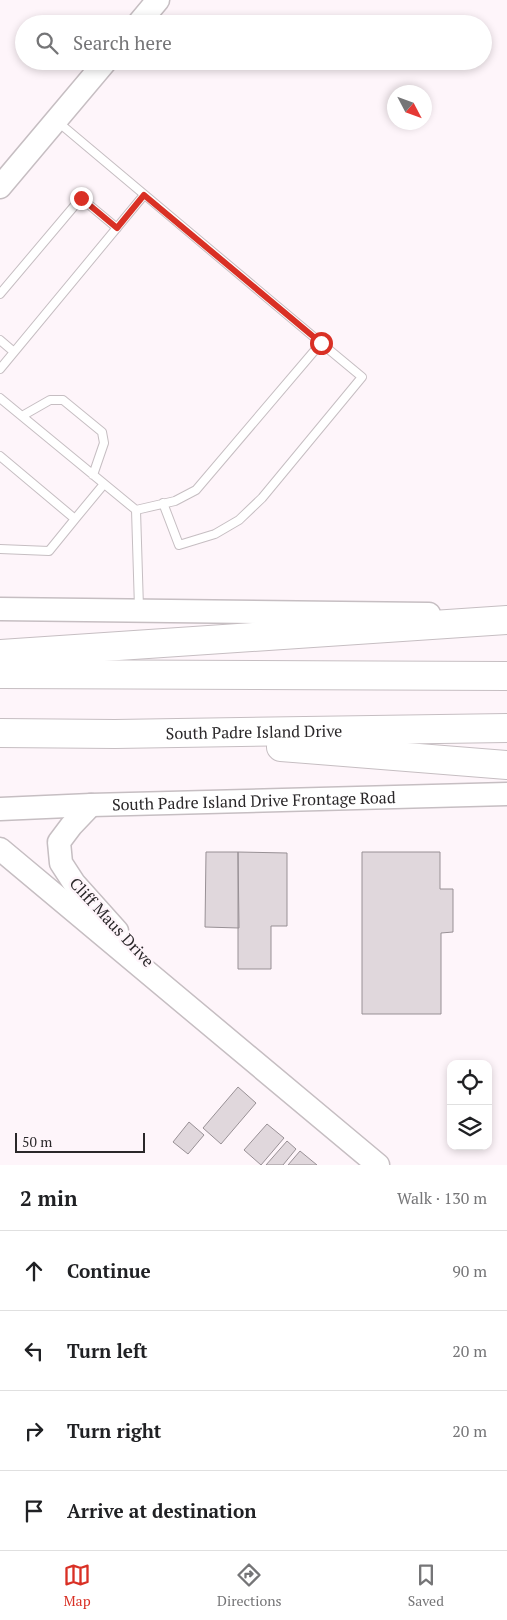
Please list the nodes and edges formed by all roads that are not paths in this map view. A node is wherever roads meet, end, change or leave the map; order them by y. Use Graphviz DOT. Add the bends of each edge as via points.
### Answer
graph roads {
  1 [pos="158,0"];
  2 [pos="146,15"];
  3 [pos="98,70"];
  4 [pos="56,121"];
  5 [pos="0,187"];
  6 [pos="144,195"];
  7 [pos="117,228"];
  8 [pos="0,294"];
  9 [pos="0,340"];
  10 [pos="321,343"];
  11 [pos="14,352"];
  12 [pos="0,369"];
  13 [pos="0,398"];
  14 [pos="22,416"];
  15 [pos="0,456"];
  16 [pos="93,475"];
  17 [pos="104,484"];
  18 [pos="164,504"];
  19 [pos="136,510"];
  20 [pos="75,519"];
  21 [pos="0,549"];
  22 [pos="0,609"];
  23 [pos="140,610"];
  24 [pos="507,615"];
  25 [pos="507,620"];
  26 [pos="0,654"];
  27 [pos="0,674"];
  28 [pos="507,676"];
  29 [pos="507,728"];
  30 [pos="0,733"];
  31 [pos="115,734"];
  32 [pos="507,765"];
  33 [pos="507,794"];
  34 [pos="91,805"];
  35 [pos="0,809"];
  36 [pos="0,850"];
  37 [pos="215,1028"];
  38 [pos="378,1165"];
  1 -- 2 [label="main road"];
  3 -- 4 [label="main road"];
  4 -- 5 [label="main road"];
  4 -- 6 [label="lane"];
  6 -- 7 [label="lane"];
  6 -- 10 [label="lane"];
  7 -- 8 [label="lane" via="81,198"];
  7 -- 11 [label="lane"];
  9 -- 11 [label="lane"];
  10 -- 18 [label="lane" via="196,490"];
  10 -- 18 [label="lane" via="362,377 262,498 238,520 215,534 179,545"];
  11 -- 12 [label="lane"];
  13 -- 14 [label="lane"];
  14 -- 16 [label="lane"];
  14 -- 16 [label="lane" via="50,400 63,400 102,432 104,443"];
  15 -- 20 [label="lane"];
  16 -- 17 [label="lane"];
  17 -- 19 [label="lane"];
  17 -- 20 [label="lane"];
  18 -- 19 [label="lane"];
  19 -- 23 [label="lane"];
  20 -- 21 [label="lane" via="49,551"];
  22 -- 23 [label="main road"];
  23 -- 24 [label="main road"];
  25 -- 26 [label="highway"];
  27 -- 28 [label="highway"];
  29 -- 31 [label="highway, South Padre Island Drive"];
  30 -- 31 [label="highway, South Padre Island Drive"];
  31 -- 32 [label="highway"];
  33 -- 34 [label="main road, South Padre Island Drive Frontage Road"];
  34 -- 35 [label="main road, South Padre Island Drive Frontage Road"];
  34 -- 37 [label="main road, Cliff Maus Drive" via="59,842 61,863 74,884 108,923"];
  36 -- 37 [label="main road, Cliff Maus Drive"];
  37 -- 38 [label="main road, Cliff Maus Drive"];
}
